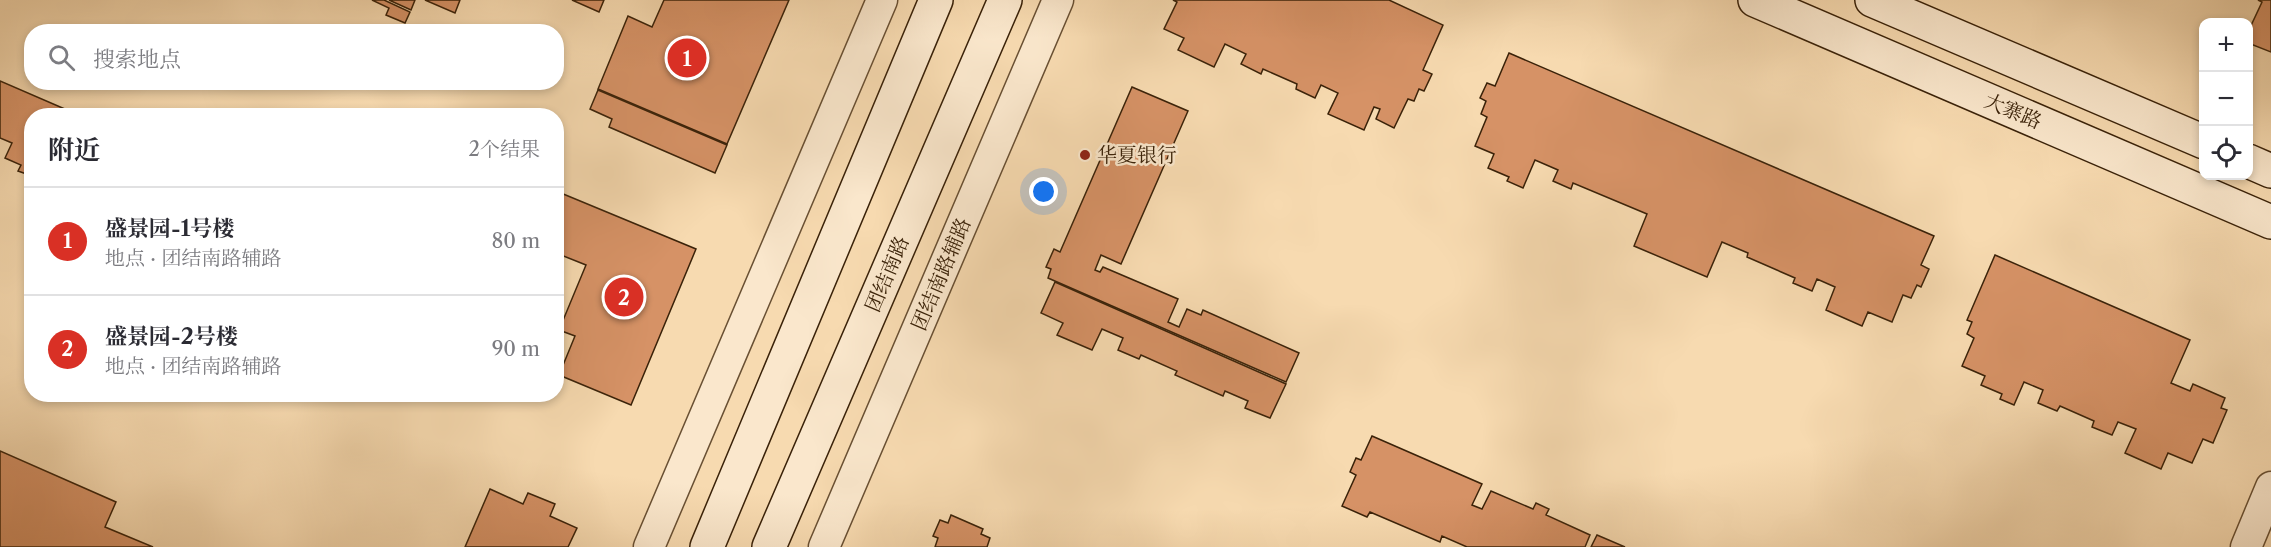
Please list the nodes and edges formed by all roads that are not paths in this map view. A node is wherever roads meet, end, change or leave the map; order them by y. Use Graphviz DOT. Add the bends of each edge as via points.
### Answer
graph roads {
  1 [pos="882,0"];
  2 [pos="936,0"];
  3 [pos="1005,0"];
  4 [pos="1058,0"];
  5 [pos="1755,0"];
  6 [pos="1872,0"];
  7 [pos="2199,140"];
  8 [pos="2253,163"];
  9 [pos="2271,171"];
  10 [pos="2271,222"];
  11 [pos="2271,487"];
  12 [pos="649,547"];
  13 [pos="708,547"];
  14 [pos="769,547"];
  15 [pos="824,547"];
  16 [pos="2246,547"];
  1 -- 12 [label="street"];
  2 -- 13 [label="main road"];
  3 -- 14 [label="main road, 团结南路"];
  4 -- 15 [label="street, 团结南路辅路"];
  5 -- 10 [label="main road, 大寨路"];
  6 -- 7 [label="main road"];
  8 -- 9 [label="main road"];
  11 -- 16 [label="street"];
}
